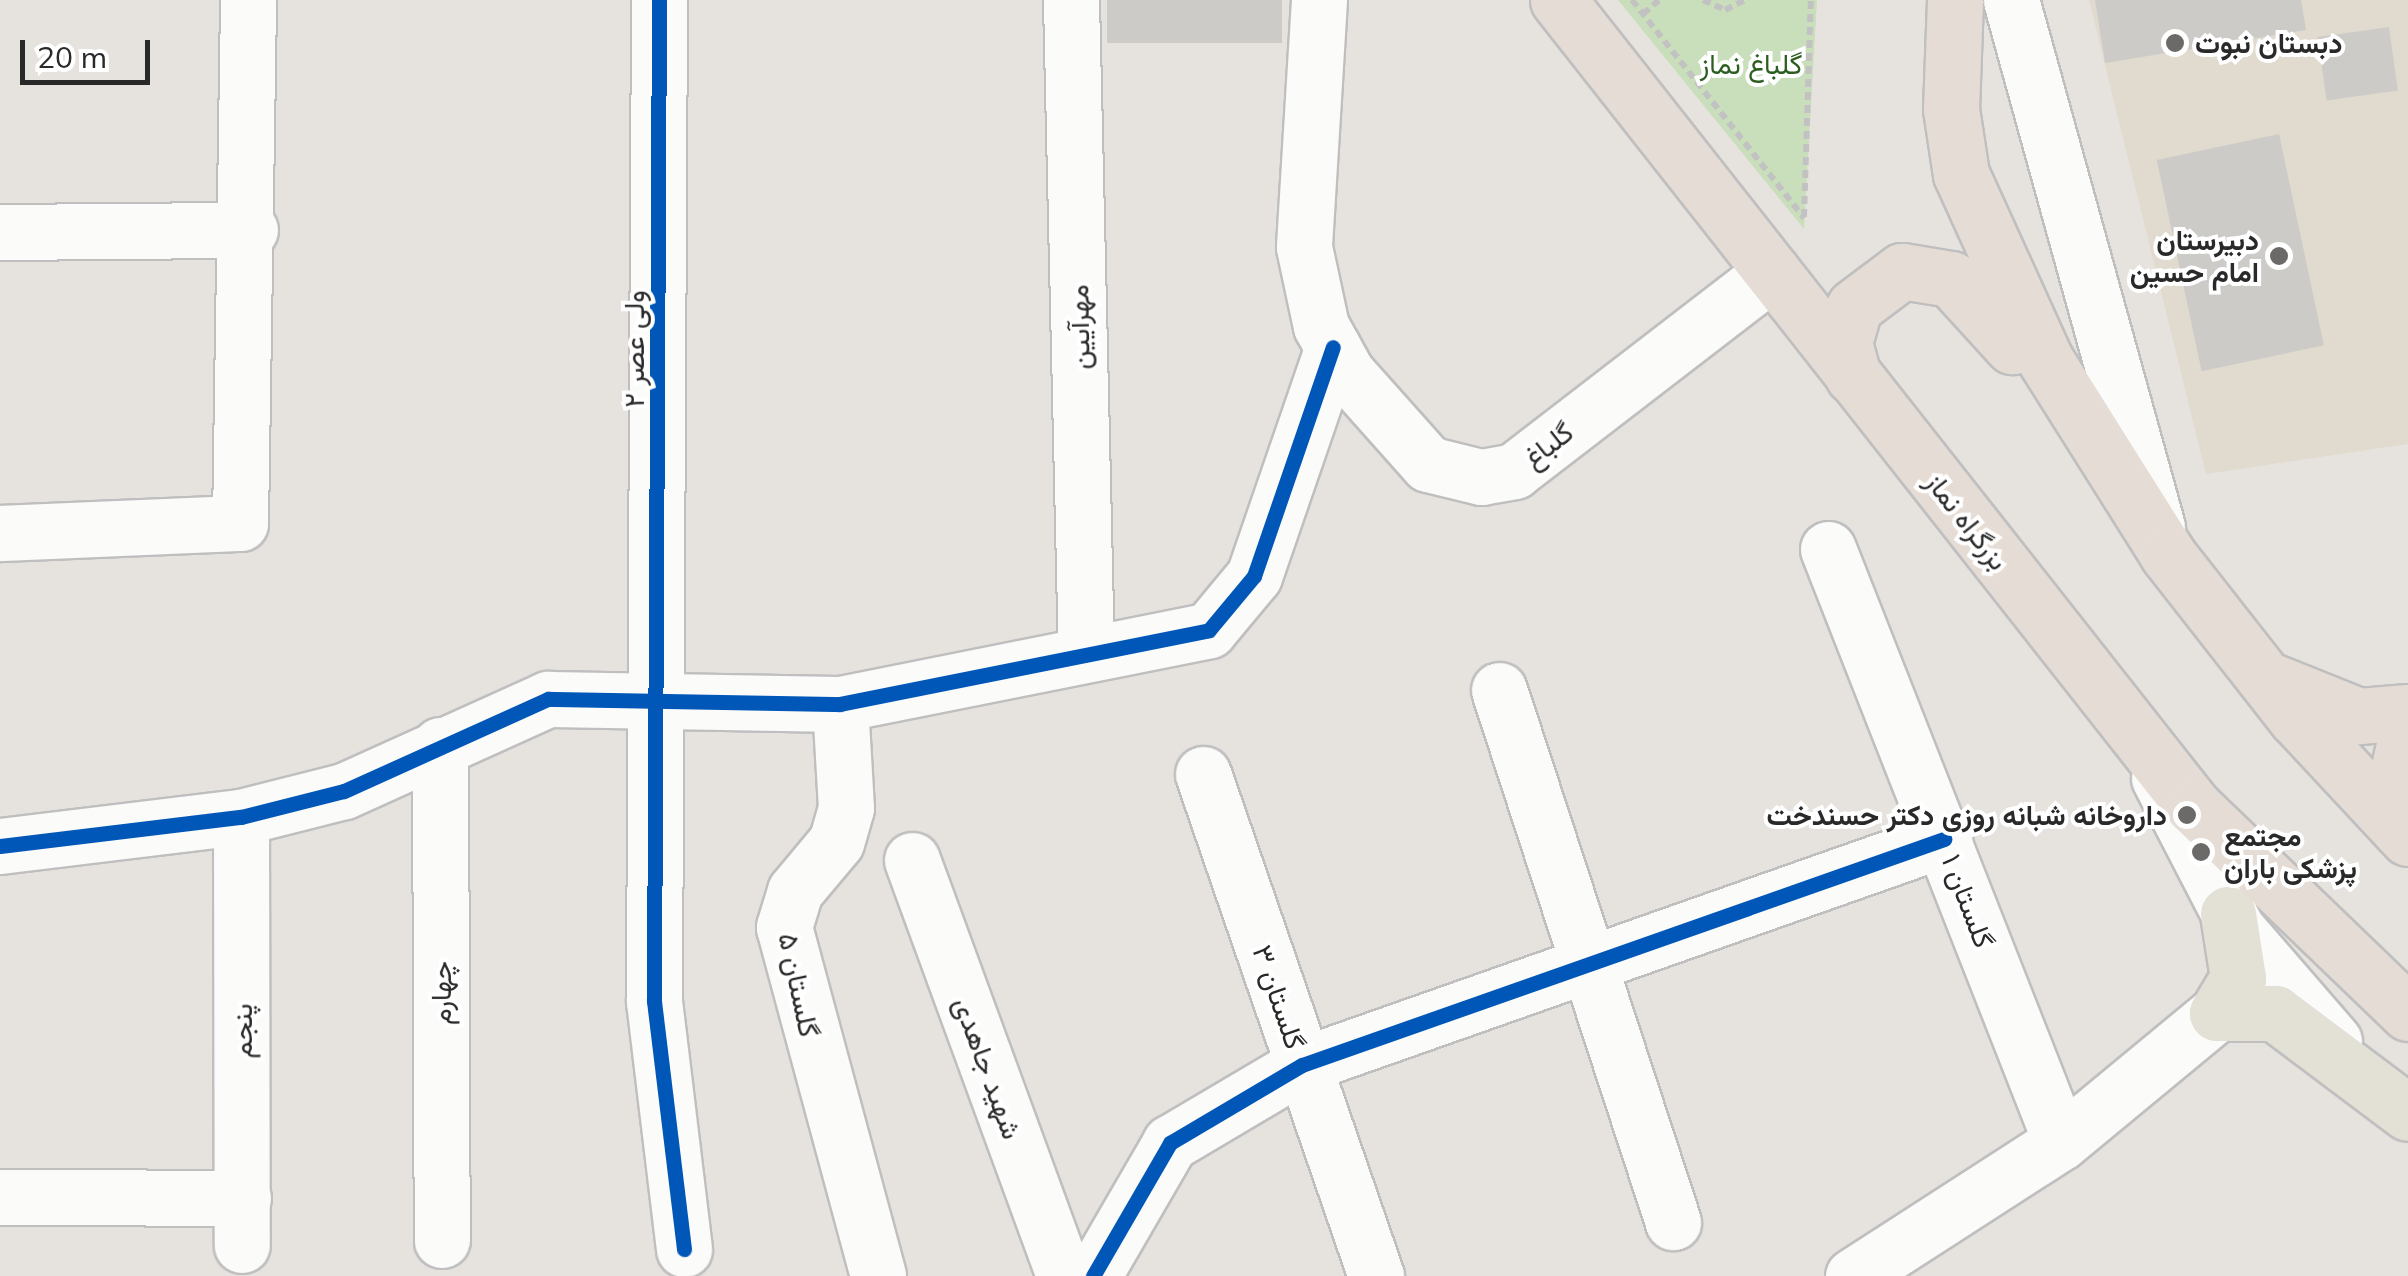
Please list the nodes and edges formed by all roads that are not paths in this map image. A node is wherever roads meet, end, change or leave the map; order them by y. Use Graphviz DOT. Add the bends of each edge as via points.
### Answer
graph roads {
  1 [pos="248,0"];
  2 [pos="659,0"];
  3 [pos="1071,0"];
  4 [pos="1319,0"];
  5 [pos="1558,0"];
  6 [pos="1955,0"];
  7 [pos="2010,0"];
  8 [pos="250,230"];
  9 [pos="0,232"];
  10 [pos="1772,272"];
  11 [pos="1332,347"];
  12 [pos="1853,376"];
  13 [pos="0,533"];
  14 [pos="1828,549"];
  15 [pos="2164,549"];
  16 [pos="1086,654"];
  17 [pos="2255,666"];
  18 [pos="1498,690"];
  19 [pos="660,698"];
  20 [pos="840,704"];
  21 [pos="2408,712"];
  22 [pos="2408,727"];
  23 [pos="2140,740"];
  24 [pos="440,745"];
  25 [pos="1203,774"];
  26 [pos="241,817"];
  27 [pos="2408,818"];
  28 [pos="2408,838"];
  29 [pos="1944,839"];
  30 [pos="0,846"];
  31 [pos="912,860"];
  32 [pos="2228,914"];
  33 [pos="1588,966"];
  34 [pos="2408,1013"];
  35 [pos="2217,1014"];
  36 [pos="1302,1064"];
  37 [pos="2408,1112"];
  38 [pos="2061,1142"];
  39 [pos="0,1197"];
  40 [pos="1673,1222"];
  41 [pos="442,1240"];
  42 [pos="684,1249"];
  43 [pos="878,1276"];
  44 [pos="1064,1276"];
  45 [pos="1093,1276"];
  46 [pos="1376,1276"];
  47 [pos="1853,1276"];
  1 -- 8 [label="street"];
  2 -- 19 [label="street, ولی عصر ۲"];
  3 -- 16 [label="street, مهرآیین"];
  4 -- 11 [label="street" via="1304,247"];
  5 -- 10 [label="highway, بزرگراه نماز"];
  6 -- 15 [label="highway" via="1952,132 1977,223 2064,393"];
  7 -- 15 [label="street"];
  8 -- 9 [label="street"];
  8 -- 13 [label="street" via="240,523"];
  10 -- 11 [label="street, گلباغ" via="1514,471 1482,477 1428,464"];
  10 -- 12 [label="highway, بزرگراه نماز"];
  11 -- 16 [label="street" via="1254,576 1232,606 1209,630"];
  12 -- 15 [label="highway" via="1845,330 1869,288 1915,270 1952,278"];
  12 -- 23 [label="highway, بزرگراه نماز"];
  14 -- 29 [label="street, گلستان ۱"];
  15 -- 17 [label="highway"];
  16 -- 20 [label="street"];
  17 -- 21 [label="highway" via="2339,711"];
  17 -- 28 [label="highway"];
  18 -- 33 [label="street"];
  19 -- 20 [label="street"];
  19 -- 24 [label="street" via="548,699"];
  19 -- 42 [label="street, ولی عصر ۲" via="654,1001"];
  20 -- 43 [label="street, گلستان ۵" via="846,808 836,842 795,892 784,927"];
  22 -- 27 [label="highway" via="2396,781"];
  23 -- 32 [label="street"];
  23 -- 34 [label="highway, بزرگراه نماز" via="2277,894"];
  24 -- 26 [label="street" via="344,791"];
  24 -- 41 [label="street, چهارم"];
  25 -- 36 [label="street, گلستان ۳"];
  26 -- 30 [label="street"];
  26 -- 39 [label="street, پنجم" via="242,1222"];
  29 -- 33 [label="street"];
  29 -- 38 [label="street, گلستان ۱"];
  31 -- 44 [label="street, شهید جاهدی"];
  32 -- 35 [label="main road" via="2238,978"];
  32 -- 37 [label="street" via="2288,993"];
  33 -- 36 [label="street"];
  33 -- 40 [label="street"];
  35 -- 37 [label="main road" via="2276,1012"];
  35 -- 38 [label="street"];
  36 -- 45 [label="street" via="1170,1143"];
  36 -- 46 [label="street, گلستان ۳"];
  38 -- 47 [label="street"];
}
